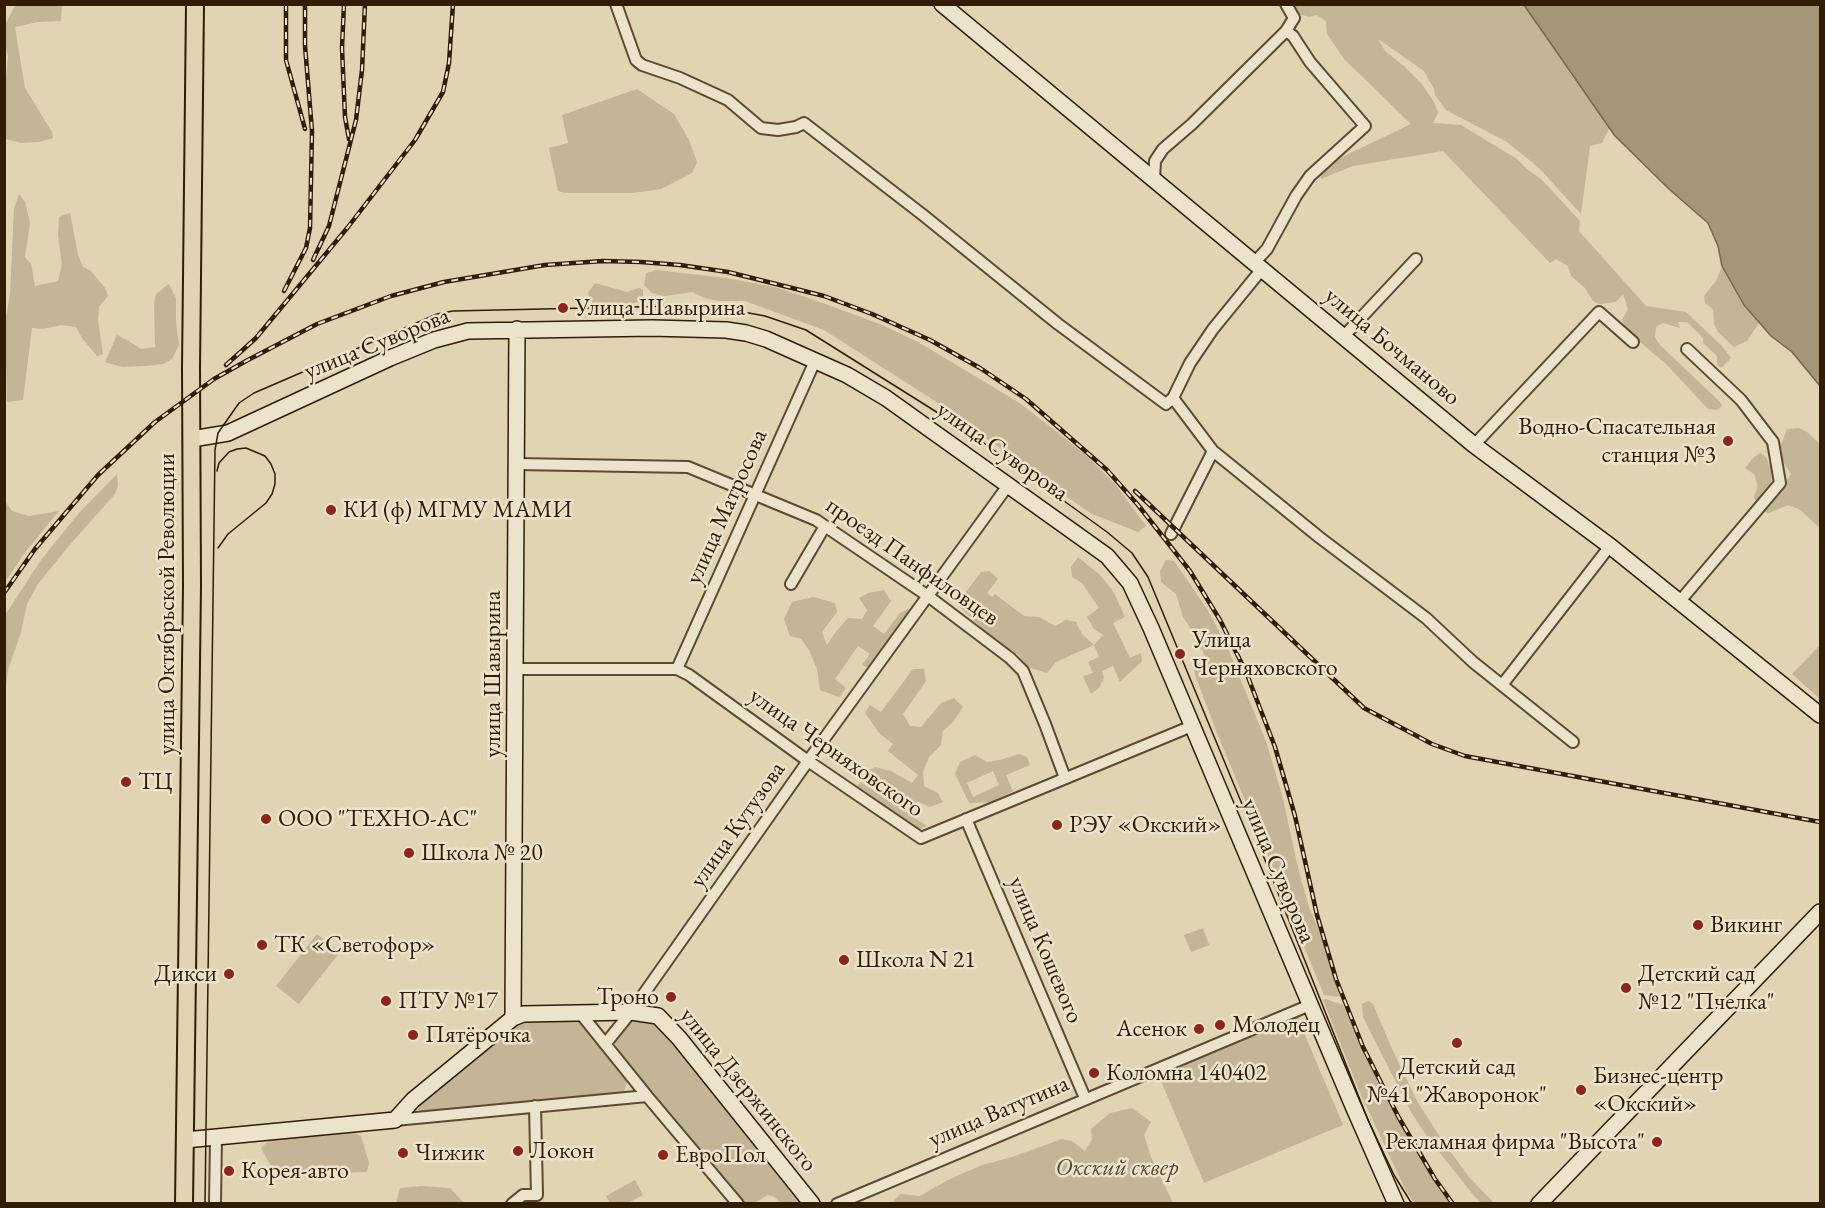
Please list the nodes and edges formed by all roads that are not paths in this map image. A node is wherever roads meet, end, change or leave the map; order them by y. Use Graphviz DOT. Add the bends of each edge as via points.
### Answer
graph roads {
  1 [pos="195,4"];
  2 [pos="616,4"];
  3 [pos="942,4"];
  4 [pos="1286,4"];
  5 [pos="1286,32"];
  6 [pos="1154,179"];
  7 [pos="1416,259"];
  8 [pos="1258,266"];
  9 [pos="517,329"];
  10 [pos="1344,336"];
  11 [pos="1633,342"];
  12 [pos="1686,349"];
  13 [pos="815,361"];
  14 [pos="1173,398"];
  15 [pos="192,439"];
  16 [pos="1474,445"];
  17 [pos="1213,451"];
  18 [pos="517,464"];
  19 [pos="1009,484"];
  20 [pos="755,495"];
  21 [pos="825,526"];
  22 [pos="1171,534"];
  23 [pos="1610,546"];
  24 [pos="791,584"];
  25 [pos="928,596"];
  26 [pos="1680,602"];
  27 [pos="515,669"];
  28 [pos="677,669"];
  29 [pos="1502,686"];
  30 [pos="1821,715"];
  31 [pos="1192,726"];
  32 [pos="1573,742"];
  33 [pos="808,761"];
  34 [pos="1065,778"];
  35 [pos="966,819"];
  36 [pos="1821,912"];
  37 [pos="1310,1005"];
  38 [pos="631,1012"];
  39 [pos="581,1014"];
  40 [pos="513,1018"];
  41 [pos="606,1043"];
  42 [pos="648,1096"];
  43 [pos="1085,1098"];
  44 [pos="535,1106"];
  45 [pos="395,1120"];
  46 [pos="216,1137"];
  47 [pos="185,1140"];
  48 [pos="184,1203"];
  49 [pos="215,1203"];
  50 [pos="512,1203"];
  51 [pos="738,1203"];
  52 [pos="812,1203"];
  53 [pos="837,1203"];
  54 [pos="1396,1203"];
  55 [pos="1539,1203"];
  1 -- 15 [label="main road, улица Октябрьской Революции"];
  2 -- 14 [label="street" via="636,60 642,65 728,100 761,128 778,130 804,123 1058,324 1166,404"];
  3 -- 6 [label="street, улица Бочманово"];
  4 -- 5 [label="street" via="1294,18"];
  5 -- 6 [label="street" via="1162,149 1155,161"];
  5 -- 8 [label="street" via="1365,126 1310,176"];
  6 -- 8 [label="street, улица Бочманово"];
  7 -- 10 [label="street"];
  8 -- 10 [label="street, улица Бочманово"];
  8 -- 14 [label="street" via="1190,363"];
  9 -- 13 [label="street, улица Суворова" via="726,330 766,339"];
  9 -- 15 [label="street, улица Суворова" via="468,332 434,340 228,434"];
  9 -- 18 [label="street, улица Шавырина"];
  10 -- 16 [label="street, улица Бочманово"];
  11 -- 16 [label="street" via="1599,312"];
  12 -- 26 [label="street" via="1741,400 1773,441 1780,483"];
  13 -- 19 [label="street, улица Суворова" via="886,398"];
  13 -- 20 [label="street, улица Матросова"];
  14 -- 17 [label="street"];
  15 -- 47 [label="main road, улица Октябрьской Революции"];
  16 -- 23 [label="street, улица Бочманово"];
  17 -- 22 [label="street"];
  17 -- 29 [label="street" via="1426,618"];
  18 -- 20 [label="street, проезд Панфиловцев" via="688,467"];
  18 -- 27 [label="street, улица Шавырина"];
  19 -- 25 [label="street, улица Кутузова"];
  19 -- 31 [label="street, улица Суворова" via="1107,556 1130,583"];
  20 -- 21 [label="street, проезд Панфиловцев"];
  20 -- 28 [label="street, улица Матросова"];
  21 -- 24 [label="street"];
  21 -- 25 [label="street, проезд Панфиловцев"];
  23 -- 26 [label="street, улица Бочманово"];
  23 -- 29 [label="street"];
  25 -- 33 [label="street, улица Кутузова"];
  25 -- 34 [label="street, проезд Панфиловцев" via="1023,671"];
  26 -- 30 [label="street, улица Бочманово"];
  27 -- 28 [label="street"];
  27 -- 40 [label="street, улица Шавырина"];
  28 -- 33 [label="street, улица Черняховского"];
  29 -- 32 [label="street"];
  31 -- 34 [label="street, улица Черняховского"];
  31 -- 37 [label="street, улица Суворова"];
  33 -- 35 [label="street, улица Черняховского" via="921,838"];
  33 -- 38 [label="street, улица Кутузова"];
  34 -- 35 [label="street, улица Черняховского"];
  35 -- 43 [label="street, улица Кошевого"];
  36 -- 55 [label="street"];
  37 -- 43 [label="street, улица Ватутина"];
  37 -- 54 [label="street, улица Суворова"];
  38 -- 39 [label="street, улица Дзержинского"];
  38 -- 41 [label="street, улица Кутузова"];
  38 -- 52 [label="street, улица Дзержинского" via="658,1016 679,1038"];
  39 -- 40 [label="street, улица Дзержинского" via="523,1014"];
  39 -- 41 [label="street"];
  40 -- 45 [label="street" via="413,1100"];
  41 -- 42 [label="street"];
  42 -- 44 [label="street"];
  42 -- 51 [label="street"];
  43 -- 53 [label="street, улица Ватутина"];
  44 -- 45 [label="street"];
  44 -- 50 [label="street" via="537,1195 523,1195"];
  45 -- 46 [label="street"];
  46 -- 47 [label="street"];
  46 -- 49 [label="street"];
  47 -- 48 [label="main road, улица Октябрьской Революции"];
}
